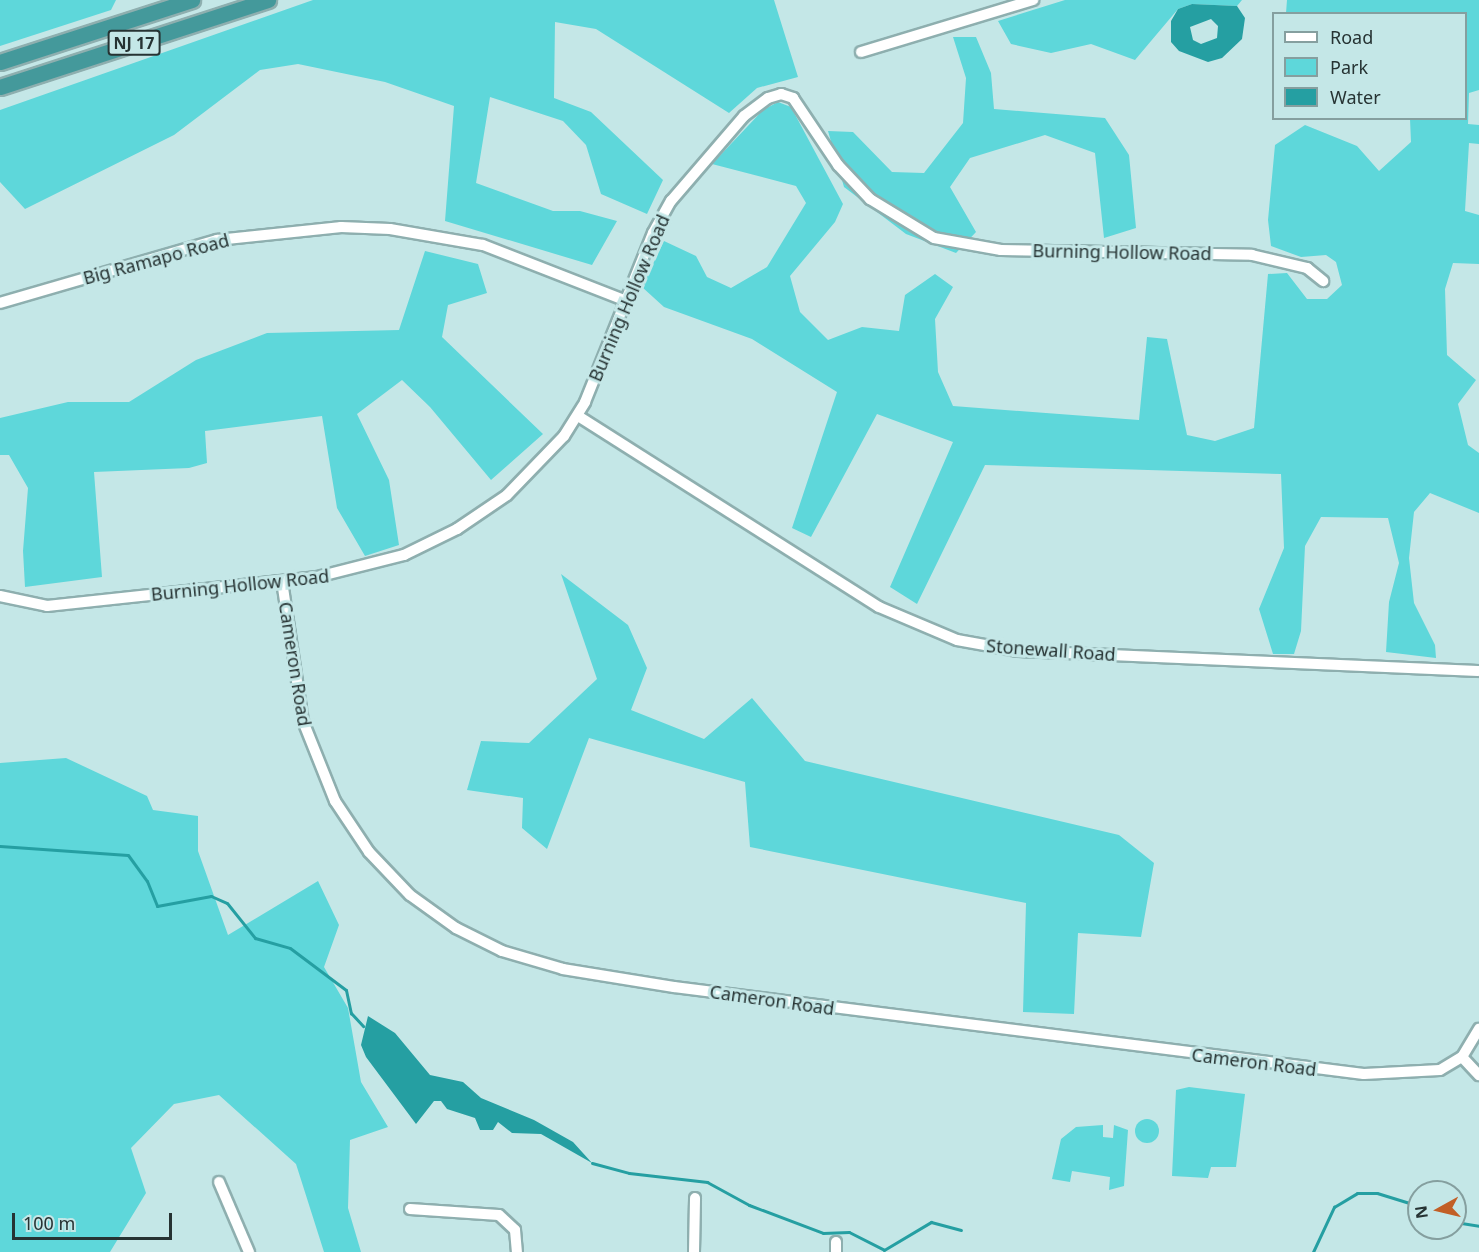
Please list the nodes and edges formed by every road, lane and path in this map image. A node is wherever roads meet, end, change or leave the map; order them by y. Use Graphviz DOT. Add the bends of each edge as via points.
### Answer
graph roads {
  1 [pos="192,0"];
  2 [pos="268,0"];
  3 [pos="1033,0"];
  4 [pos="861,52"];
  5 [pos="0,62"];
  6 [pos="0,87"];
  7 [pos="1323,281"];
  8 [pos="627,301"];
  9 [pos="0,303"];
  10 [pos="578,416"];
  11 [pos="282,581"];
  12 [pos="0,596"];
  13 [pos="1479,671"];
  14 [pos="1479,1029"];
  15 [pos="1462,1057"];
  16 [pos="1479,1075"];
  17 [pos="219,1182"];
  18 [pos="695,1198"];
  19 [pos="410,1209"];
  20 [pos="249,1252"];
  21 [pos="517,1252"];
  22 [pos="694,1252"];
  1 -- 5 [label="highway, NJ 17"];
  2 -- 6 [label="highway, NJ 17"];
  3 -- 4 [label="street"];
  7 -- 8 [label="street, Burning Hollow Road" via="1306,268 1252,255 1002,250 934,238 870,200 838,165 793,98 781,94 768,98 744,116 692,173 653,233"];
  8 -- 9 [label="street, Big Ramapo Road" via="553,269 483,245 390,229 341,227 217,240"];
  8 -- 10 [label="street, Burning Hollow Road"];
  10 -- 11 [label="street, Burning Hollow Road" via="531,472 458,529 372,565"];
  10 -- 13 [label="street, Stonewall Road" via="879,607 957,640 1018,651"];
  11 -- 12 [label="street, Burning Hollow Road" via="47,606"];
  11 -- 15 [label="street, Cameron Road" via="303,721 335,801 369,852 410,895 456,928 502,951 563,969 674,987 1323,1070 1427,1073"];
  14 -- 15 [label="street"];
  15 -- 16 [label="street"];
  17 -- 20 [label="street"];
  18 -- 22 [label="street"];
  19 -- 21 [label="street" via="499,1215 515,1230"];
}
